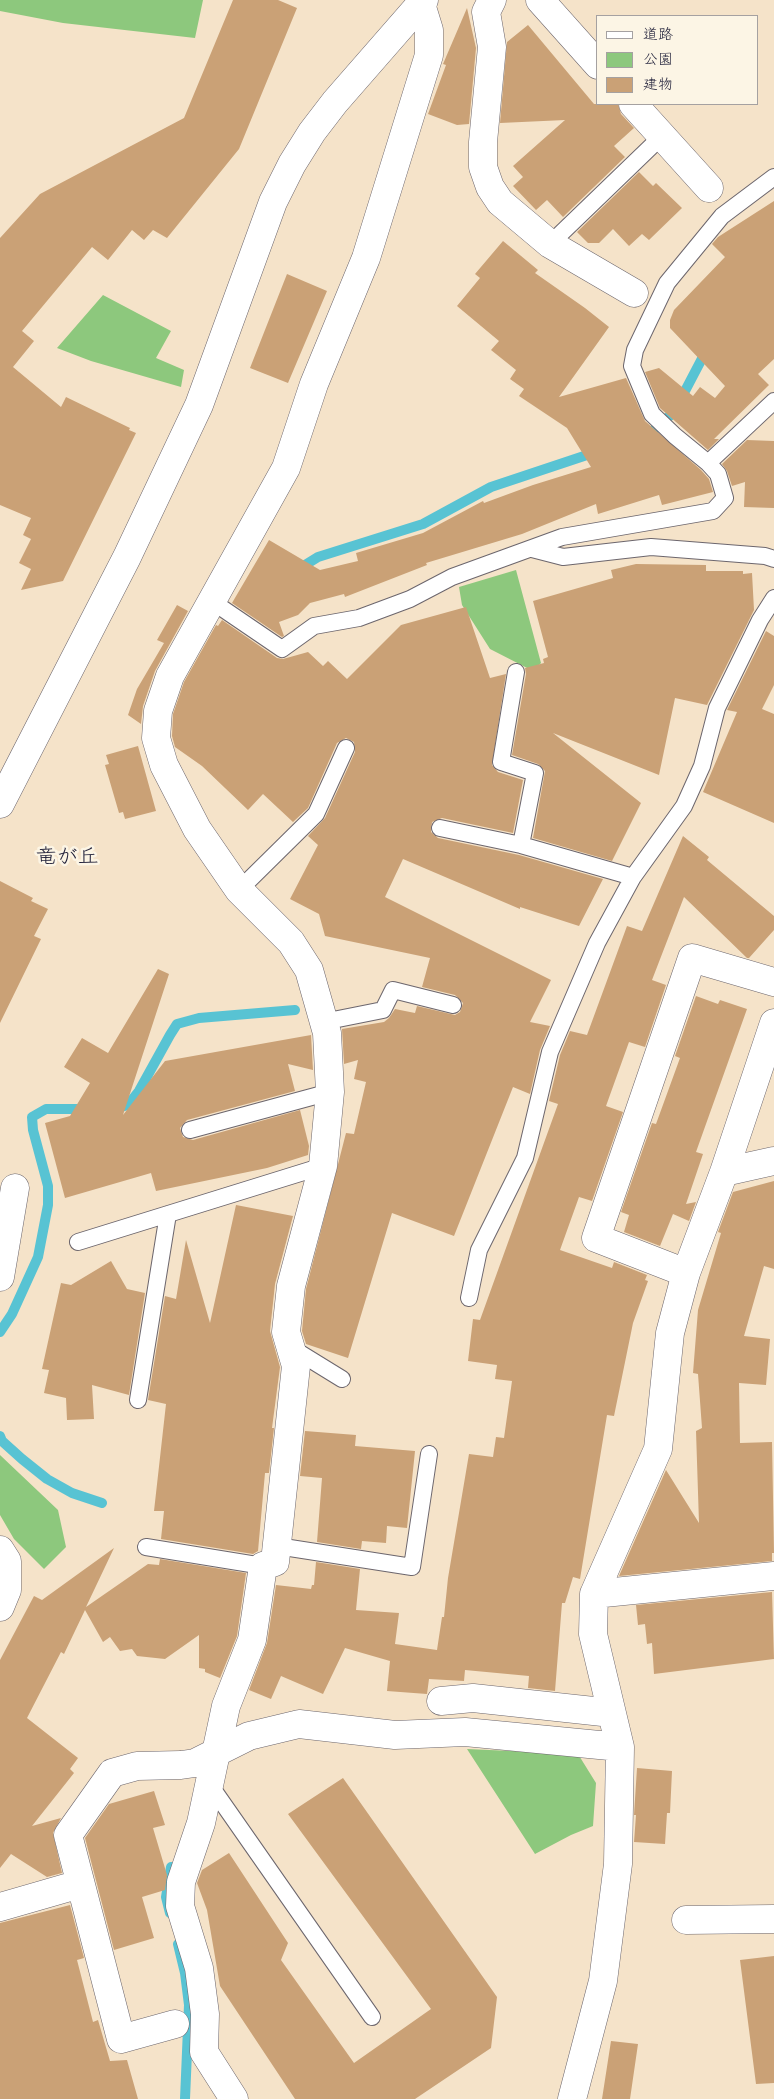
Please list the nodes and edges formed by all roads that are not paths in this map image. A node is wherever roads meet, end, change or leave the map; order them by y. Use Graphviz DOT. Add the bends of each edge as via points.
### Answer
graph roads {
  1 [pos="492,0"];
  2 [pos="540,0"];
  3 [pos="422,2"];
  4 [pos="596,62"];
  5 [pos="634,105"];
  6 [pos="662,136"];
  7 [pos="774,177"];
  8 [pos="709,188"];
  9 [pos="550,244"];
  10 [pos="634,293"];
  11 [pos="774,401"];
  12 [pos="708,463"];
  13 [pos="532,549"];
  14 [pos="774,559"];
  15 [pos="774,598"];
  16 [pos="223,609"];
  17 [pos="516,672"];
  18 [pos="346,748"];
  19 [pos="0,804"];
  20 [pos="440,828"];
  21 [pos="521,845"];
  22 [pos="633,877"];
  23 [pos="239,890"];
  24 [pos="774,982"];
  25 [pos="453,1005"];
  26 [pos="323,1022"];
  27 [pos="774,1023"];
  28 [pos="330,1092"];
  29 [pos="190,1130"];
  30 [pos="774,1160"];
  31 [pos="323,1166"];
  32 [pos="724,1172"];
  33 [pos="15,1188"];
  34 [pos="168,1214"];
  35 [pos="78,1242"];
  36 [pos="686,1272"];
  37 [pos="0,1277"];
  38 [pos="470,1298"];
  39 [pos="290,1348"];
  40 [pos="342,1379"];
  41 [pos="138,1400"];
  42 [pos="429,1454"];
  43 [pos="146,1547"];
  44 [pos="0,1550"];
  45 [pos="270,1556"];
  46 [pos="774,1576"];
  47 [pos="594,1594"];
  48 [pos="0,1607"];
  49 [pos="440,1701"];
  50 [pos="612,1713"];
  51 [pos="620,1747"];
  52 [pos="216,1752"];
  53 [pos="210,1785"];
  54 [pos="80,1884"];
  55 [pos="0,1907"];
  56 [pos="774,1919"];
  57 [pos="686,1920"];
  58 [pos="372,2017"];
  59 [pos="175,2024"];
  60 [pos="234,2099"];
  61 [pos="572,2099"];
  1 -- 9 [label="street" via="486,12 492,47 483,167 500,202"];
  2 -- 4 [label="street"];
  3 -- 16 [label="street" via="430,30 428,55 366,258 314,384 286,468"];
  3 -- 19 [label="street" via="334,102 292,164 272,202 199,405 122,565"];
  5 -- 6 [label="street"];
  6 -- 8 [label="street"];
  6 -- 9 [label="lane"];
  7 -- 12 [label="lane" via="722,216 667,283 635,350 632,366 652,414"];
  9 -- 10 [label="street"];
  11 -- 12 [label="lane"];
  12 -- 13 [label="lane" via="718,474 725,498 713,511 562,537"];
  13 -- 14 [label="lane" via="563,557 651,547"];
  13 -- 16 [label="lane" via="452,577 410,599 358,618 314,626 282,649"];
  15 -- 22 [label="lane" via="717,708 702,766 684,806"];
  16 -- 23 [label="street" via="170,676 158,711 156,738 164,765 197,829"];
  17 -- 21 [label="lane" via="501,762 535,773"];
  18 -- 23 [label="lane" via="316,814"];
  20 -- 21 [label="lane"];
  21 -- 22 [label="lane"];
  22 -- 38 [label="lane" via="597,943 550,1052 525,1158 479,1250"];
  23 -- 26 [label="street" via="292,942 309,970"];
  24 -- 36 [label="street" via="692,958 596,1238"];
  25 -- 26 [label="lane" via="393,990 383,1010"];
  26 -- 28 [label="street" via="327,1033"];
  27 -- 32 [label="street"];
  28 -- 29 [label="lane"];
  28 -- 31 [label="street"];
  30 -- 32 [label="street"];
  31 -- 34 [label="lane"];
  31 -- 39 [label="street" via="291,1286 286,1332"];
  32 -- 36 [label="street"];
  33 -- 37 [label="street"];
  34 -- 35 [label="lane"];
  34 -- 41 [label="lane"];
  36 -- 47 [label="street" via="670,1333 658,1450"];
  39 -- 40 [label="lane"];
  39 -- 45 [label="street" via="296,1366"];
  42 -- 45 [label="lane" via="412,1567"];
  43 -- 45 [label="lane"];
  44 -- 48 [label="street" via="7,1561 7,1590"];
  45 -- 52 [label="street" via="252,1640 226,1706"];
  46 -- 47 [label="street"];
  47 -- 50 [label="street" via="593,1634"];
  49 -- 50 [label="street" via="474,1698"];
  50 -- 51 [label="street"];
  51 -- 52 [label="street" via="466,1732 395,1735 299,1724 249,1736"];
  51 -- 61 [label="street" via="618,1864 603,1981"];
  52 -- 53 [label="street"];
  52 -- 54 [label="street" via="181,1766 137,1766 112,1773 68,1835"];
  53 -- 58 [label="lane"];
  53 -- 60 [label="street" via="201,1823 180,1882 180,1906 199,1968 205,2014 204,2052"];
  54 -- 55 [label="street"];
  54 -- 59 [label="street" via="121,2039"];
  56 -- 57 [label="street"];
}
